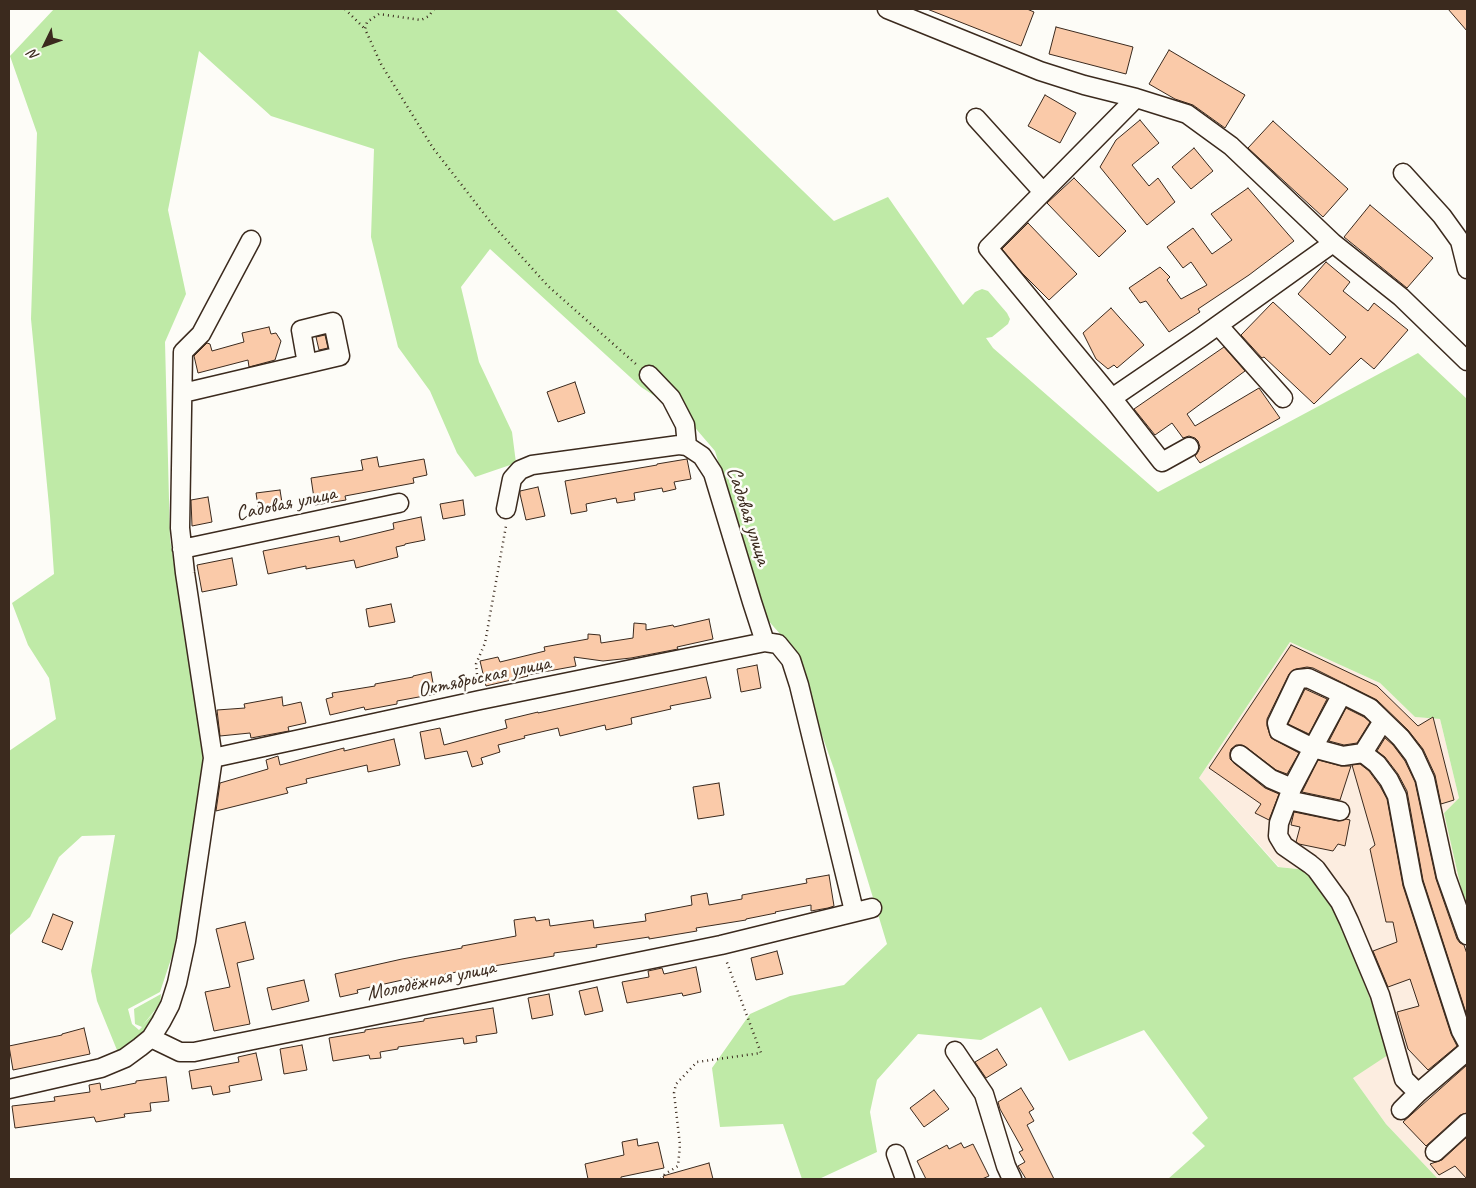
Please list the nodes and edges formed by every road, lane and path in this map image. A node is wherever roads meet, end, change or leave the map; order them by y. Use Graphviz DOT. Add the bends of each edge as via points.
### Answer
graph roads {
  1 [pos="345,9"];
  2 [pos="434,9"];
  3 [pos="887,9"];
  4 [pos="365,29"];
  5 [pos="1136,98"];
  6 [pos="976,118"];
  7 [pos="1403,174"];
  8 [pos="1043,192"];
  9 [pos="251,240"];
  10 [pos="1333,243"];
  11 [pos="1467,269"];
  12 [pos="1218,325"];
  13 [pos="1467,361"];
  14 [pos="307,364"];
  15 [pos="648,375"];
  16 [pos="183,393"];
  17 [pos="1112,398"];
  18 [pos="1283,398"];
  19 [pos="687,446"];
  20 [pos="1189,447"];
  21 [pos="399,503"];
  22 [pos="506,509"];
  23 [pos="182,549"];
  24 [pos="766,642"];
  25 [pos="1342,694"];
  26 [pos="480,700"];
  27 [pos="1383,721"];
  28 [pos="1314,748"];
  29 [pos="1363,753"];
  30 [pos="1240,755"];
  31 [pos="213,758"];
  32 [pos="1290,794"];
  33 [pos="1340,811"];
  34 [pos="872,908"];
  35 [pos="854,911"];
  36 [pos="1467,935"];
  37 [pos="721,945"];
  38 [pos="151,1038"];
  39 [pos="1467,1042"];
  40 [pos="955,1051"];
  41 [pos="1467,1051"];
  42 [pos="9,1089"];
  43 [pos="1418,1093"];
  44 [pos="1401,1110"];
  45 [pos="1467,1123"];
  46 [pos="1435,1152"];
  47 [pos="896,1154"];
  48 [pos="661,1179"];
  49 [pos="905,1179"];
  50 [pos="1012,1179"];
  1 -- 4 [label="path"];
  2 -- 4 [label="path" via="421,20 379,14 367,22"];
  3 -- 5 [label="street" via="1040,71"];
  4 -- 15 [label="path" via="381,64 433,148 492,224 548,286"];
  5 -- 8 [label="street"];
  5 -- 10 [label="street" via="1187,114 1231,146"];
  6 -- 8 [label="street"];
  7 -- 11 [label="street" via="1460,241"];
  8 -- 17 [label="street" via="988,248"];
  9 -- 16 [label="street" via="201,334 183,352"];
  10 -- 12 [label="street"];
  10 -- 13 [label="street" via="1401,297"];
  12 -- 17 [label="street"];
  12 -- 18 [label="street"];
  14 -- 16 [label="street"];
  15 -- 19 [label="street" via="671,398 685,425"];
  16 -- 23 [label="street"];
  17 -- 20 [label="street" via="1162,462"];
  19 -- 22 [label="street" via="520,470 512,479"];
  19 -- 24 [label="street, Садовая улица" via="702,456 713,473"];
  21 -- 23 [label="street, Садовая улица"];
  22 -- 26 [label="path" via="506,531 485,642 476,664"];
  23 -- 31 [label="street"];
  24 -- 26 [label="street, Октябрьская улица"];
  24 -- 35 [label="street" via="778,644 790,660 799,685"];
  25 -- 27 [label="street" via="1370,708"];
  25 -- 28 [label="street"];
  25 -- 28 [label="street" via="1308,678 1298,679 1277,723 1279,731"];
  26 -- 31 [label="street, Октябрьская улица"];
  27 -- 29 [label="street"];
  27 -- 36 [label="street" via="1414,755 1425,779 1446,876"];
  28 -- 29 [label="street" via="1343,756"];
  28 -- 32 [label="street"];
  29 -- 39 [label="street" via="1377,764 1397,796 1413,883"];
  30 -- 32 [label="street"];
  31 -- 38 [label="street" via="179,975 162,1022"];
  32 -- 33 [label="street"];
  32 -- 43 [label="street" via="1279,823 1278,836 1284,846 1316,870 1340,902 1380,995 1404,1079"];
  34 -- 35 [label="street, Молодёжная улица"];
  35 -- 37 [label="street, Молодёжная улица"];
  37 -- 38 [label="street, Молодёжная улица" via="194,1052 180,1052"];
  37 -- 48 [label="path" via="761,1052 697,1062 676,1084 674,1093 680,1145 678,1166"];
  38 -- 42 [label="street" via="125,1058 101,1068"];
  40 -- 50 [label="street" via="984,1094"];
  41 -- 43 [label="street"];
  43 -- 44 [label="street"];
  45 -- 46 [label="street"];
  47 -- 49 [label="street"];
}
